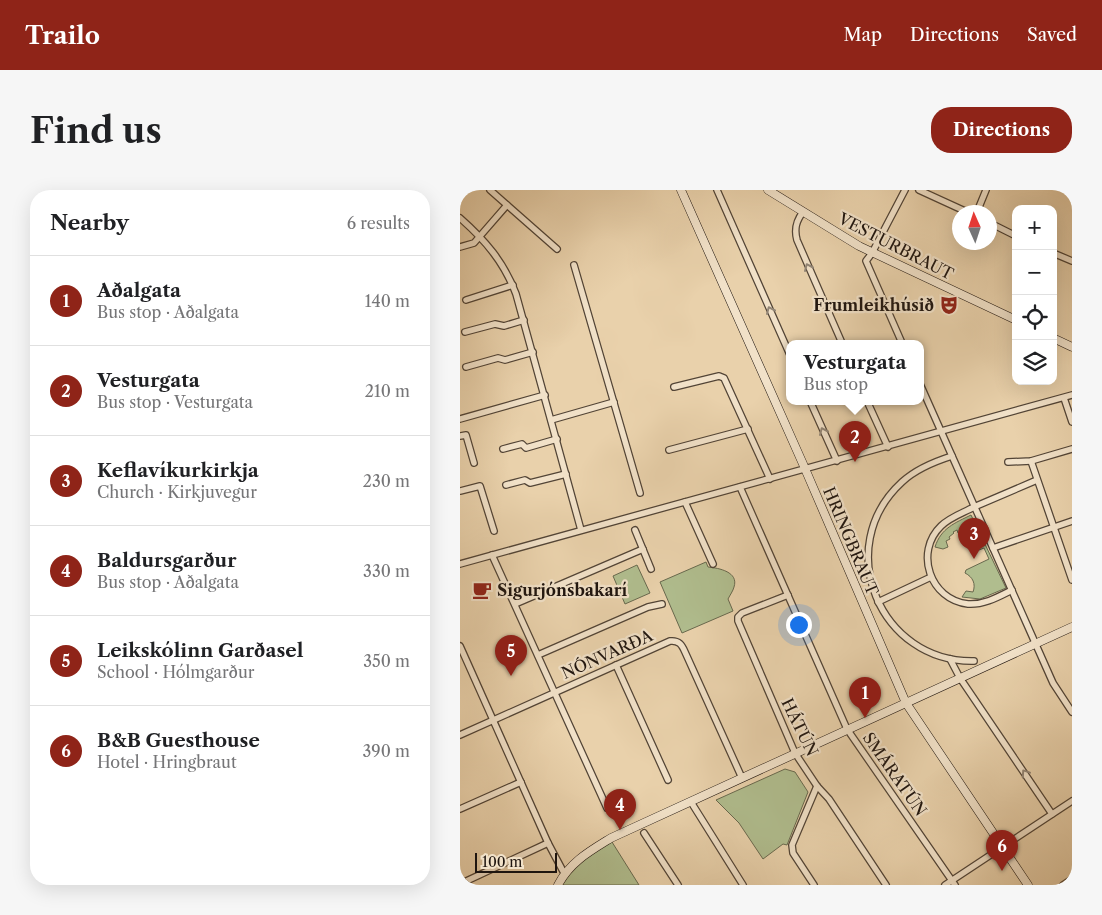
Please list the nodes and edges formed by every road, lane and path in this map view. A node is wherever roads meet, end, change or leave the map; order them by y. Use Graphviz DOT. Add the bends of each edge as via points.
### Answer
graph roads {
  1 [pos="490,190"];
  2 [pos="681,190"];
  3 [pos="717,190"];
  4 [pos="768,190"];
  5 [pos="905,190"];
  6 [pos="919,190"];
  7 [pos="986,190"];
  8 [pos="507,205"];
  9 [pos="952,205"];
  10 [pos="980,205"];
  11 [pos="804,212"];
  12 [pos="460,218"];
  13 [pos="997,226"];
  14 [pos="1012,234"];
  15 [pos="481,236"];
  16 [pos="460,248"];
  17 [pos="557,249"];
  18 [pos="872,253"];
  19 [pos="1057,255"];
  20 [pos="1072,261"];
  21 [pos="574,265"];
  22 [pos="513,285"];
  23 [pos="466,300"];
  24 [pos="1012,318"];
  25 [pos="524,320"];
  26 [pos="465,332"];
  27 [pos="841,340"];
  28 [pos="901,340"];
  29 [pos="1057,340"];
  30 [pos="786,346"];
  31 [pos="1072,347"];
  32 [pos="533,352"];
  33 [pos="466,367"];
  34 [pos="674,387"];
  35 [pos="924,393"];
  36 [pos="544,395"];
  37 [pos="1072,395"];
  38 [pos="1064,398"];
  39 [pos="614,402"];
  40 [pos="812,405"];
  41 [pos="869,405"];
  42 [pos="460,419"];
  43 [pos="551,420"];
  44 [pos="1072,422"];
  45 [pos="748,429"];
  46 [pos="941,432"];
  47 [pos="460,436"];
  48 [pos="557,439"];
  49 [pos="888,447"];
  50 [pos="1072,449"];
  51 [pos="503,450"];
  52 [pos="669,450"];
  53 [pos="952,456"];
  54 [pos="837,461"];
  55 [pos="1031,461"];
  56 [pos="1008,462"];
  57 [pos="474,464"];
  58 [pos="805,469"];
  59 [pos="566,474"];
  60 [pos="770,478"];
  61 [pos="1038,480"];
  62 [pos="506,485"];
  63 [pos="740,487"];
  64 [pos="460,491"];
  65 [pos="640,493"];
  66 [pos="685,502"];
  67 [pos="975,507"];
  68 [pos="1072,520"];
  69 [pos="1054,527"];
  70 [pos="582,530"];
  71 [pos="634,530"];
  72 [pos="494,531"];
  73 [pos="993,548"];
  74 [pos="643,549"];
  75 [pos="492,555"];
  76 [pos="460,564"];
  77 [pos="713,564"];
  78 [pos="651,569"];
  79 [pos="931,577"];
  80 [pos="1072,580"];
  81 [pos="1012,590"];
  82 [pos="788,595"];
  83 [pos="878,602"];
  84 [pos="515,604"];
  85 [pos="662,604"];
  86 [pos="1072,627"];
  87 [pos="1035,643"];
  88 [pos="460,646"];
  89 [pos="538,655"];
  90 [pos="950,659"];
  91 [pos="974,661"];
  92 [pos="616,665"];
  93 [pos="960,678"];
  94 [pos="555,693"];
  95 [pos="906,703"];
  96 [pos="1072,712"];
  97 [pos="493,721"];
  98 [pos="847,729"];
  99 [pos="460,736"];
  100 [pos="795,753"];
  101 [pos="742,778"];
  102 [pos="668,780"];
  103 [pos="521,782"];
  104 [pos="816,786"];
  105 [pos="1072,801"];
  106 [pos="691,802"];
  107 [pos="607,808"];
  108 [pos="460,809"];
  109 [pos="1052,814"];
  110 [pos="644,833"];
  111 [pos="548,843"];
  112 [pos="1002,847"];
  113 [pos="564,873"];
  114 [pos="1072,879"];
  115 [pos="954,883"];
  116 [pos="460,884"];
  117 [pos="558,885"];
  118 [pos="678,885"];
  119 [pos="743,885"];
  120 [pos="814,885"];
  121 [pos="886,885"];
  122 [pos="945,885"];
  123 [pos="1028,885"];
  124 [pos="1063,885"];
  1 -- 8 [label="street"];
  2 -- 58 [label="street, HRINGBRAUT"];
  30 -- 3 [label="street, one-way"];
  4 -- 11 [label="street, VESTURBRAUT"];
  5 -- 18 [label="street"];
  6 -- 9 [label="street"];
  7 -- 10 [label="street"];
  8 -- 15 [label="street"];
  8 -- 17 [label="street"];
  11 -- 18 [label="street, VESTURBRAUT"];
  27 -- 11 [label="street, one-way" via="796,237 796,222"];
  12 -- 15 [label="street"];
  13 -- 14 [label="street"];
  15 -- 16 [label="street" via="474,243"];
  15 -- 22 [label="street"];
  18 -- 24 [label="street, VESTURBRAUT"];
  18 -- 28 [label="street" via="866,261"];
  19 -- 20 [label="street"];
  21 -- 39 [label="street"];
  22 -- 23 [label="street"];
  22 -- 25 [label="street"];
  25 -- 26 [label="street"];
  25 -- 32 [label="street"];
  29 -- 31 [label="street"];
  32 -- 33 [label="street"];
  32 -- 36 [label="street"];
  34 -- 45 [label="street" via="722,377"];
  35 -- 46 [label="street"];
  36 -- 42 [label="street"];
  36 -- 43 [label="street"];
  37 -- 38 [label="street"];
  38 -- 44 [label="street"];
  38 -- 46 [label="street"];
  39 -- 43 [label="street"];
  39 -- 65 [label="street"];
  54 -- 40 [label="street, one-way"];
  41 -- 49 [label="street"];
  43 -- 48 [label="street"];
  45 -- 52 [label="street"];
  45 -- 60 [label="street"];
  46 -- 49 [label="street"];
  46 -- 53 [label="street"];
  47 -- 57 [label="street" via="466,435"];
  48 -- 51 [label="street" via="526,448 522,444"];
  48 -- 59 [label="street"];
  49 -- 54 [label="street"];
  50 -- 55 [label="street"];
  53 -- 67 [label="street"];
  53 -- 83 [label="street" via="924,466 909,476 895,488 880,510 870,536 868,558"];
  54 -- 58 [label="street"];
  55 -- 56 [label="street"];
  55 -- 61 [label="street"];
  58 -- 60 [label="street"];
  58 -- 95 [label="street, HRINGBRAUT"];
  59 -- 62 [label="street"];
  59 -- 70 [label="street"];
  60 -- 63 [label="street"];
  61 -- 67 [label="street"];
  61 -- 69 [label="street"];
  63 -- 66 [label="street"];
  63 -- 82 [label="street, SMÁRATÚN"];
  64 -- 72 [label="street" via="480,486"];
  66 -- 70 [label="street"];
  66 -- 77 [label="street"];
  67 -- 73 [label="street"];
  67 -- 79 [label="street" via="949,519 932,537 927,554"];
  68 -- 69 [label="street"];
  69 -- 73 [label="street"];
  69 -- 80 [label="street"];
  70 -- 75 [label="street"];
  71 -- 74 [label="street"];
  73 -- 81 [label="street"];
  74 -- 78 [label="street"];
  74 -- 84 [label="street"];
  75 -- 76 [label="street"];
  75 -- 84 [label="street"];
  79 -- 81 [label="street" via="943,593 963,603 986,602"];
  79 -- 83 [label="street"];
  81 -- 87 [label="street"];
  82 -- 98 [label="street, SMÁRATÚN"];
  82 -- 100 [label="street, HÁTÚN" via="742,613 738,620"];
  83 -- 90 [label="street" via="887,618 906,638 930,653"];
  84 -- 89 [label="street"];
  85 -- 89 [label="street" via="648,607"];
  86 -- 87 [label="street"];
  87 -- 93 [label="street"];
  87 -- 96 [label="street" via="1053,683"];
  88 -- 97 [label="street"];
  89 -- 94 [label="street"];
  90 -- 91 [label="street"];
  90 -- 93 [label="street"];
  92 -- 94 [label="street, NÓNVARÐA"];
  92 -- 101 [label="street, NÓNVARÐA" via="670,641 680,643"];
  92 -- 102 [label="street"];
  93 -- 95 [label="street"];
  109 -- 93 [label="street, one-way"];
  94 -- 97 [label="street, NÓNVARÐA"];
  94 -- 107 [label="street"];
  95 -- 98 [label="street"];
  95 -- 112 [label="street, HRINGBRAUT"];
  97 -- 99 [label="street, NÓNVARÐA"];
  97 -- 103 [label="street"];
  98 -- 100 [label="street"];
  98 -- 115 [label="street, SMÁRATÚN"];
  100 -- 101 [label="street"];
  100 -- 104 [label="street, HÁTÚN"];
  101 -- 106 [label="street"];
  103 -- 108 [label="street"];
  103 -- 111 [label="street"];
  104 -- 120 [label="street" via="792,845"];
  104 -- 121 [label="street, HÁTÚN" via="829,799"];
  105 -- 109 [label="street"];
  106 -- 113 [label="street" via="612,838"];
  106 -- 119 [label="street"];
  109 -- 112 [label="street"];
  110 -- 118 [label="street"];
  111 -- 113 [label="street"];
  111 -- 116 [label="street"];
  112 -- 115 [label="street"];
  112 -- 123 [label="street, HRINGBRAUT"];
  113 -- 117 [label="street"];
  114 -- 124 [label="street"];
  115 -- 122 [label="street"];
}
